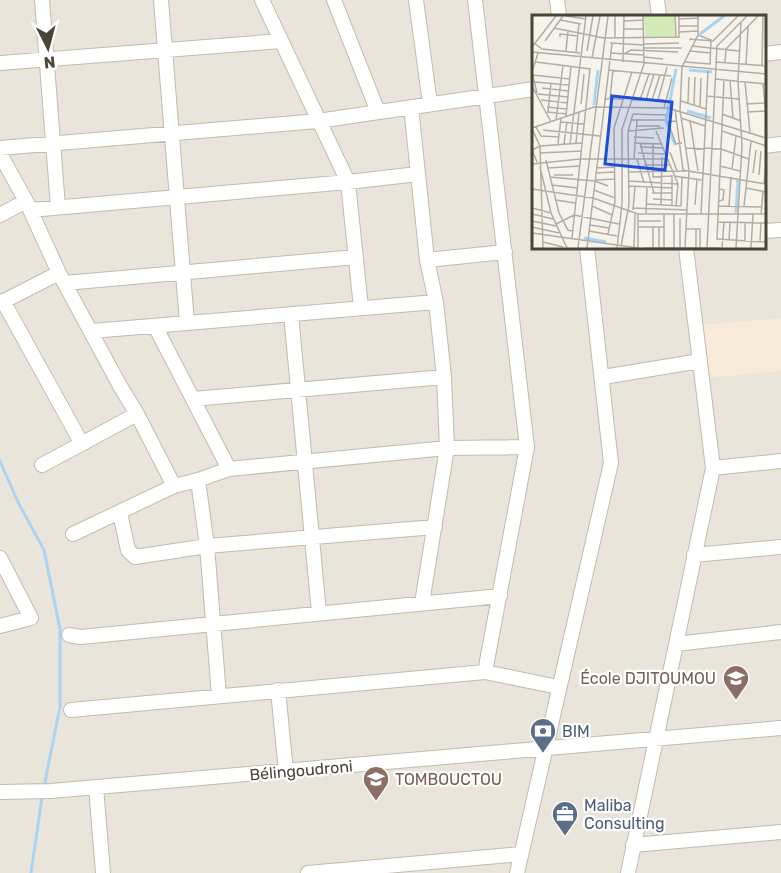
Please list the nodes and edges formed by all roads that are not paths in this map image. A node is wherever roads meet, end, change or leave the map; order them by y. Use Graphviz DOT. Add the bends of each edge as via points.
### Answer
graph roads {
  1 [pos="42,0"];
  2 [pos="161,0"];
  3 [pos="262,0"];
  4 [pos="334,0"];
  5 [pos="416,0"];
  6 [pos="475,0"];
  7 [pos="557,0"];
  8 [pos="657,0"];
  9 [pos="559,15"];
  10 [pos="659,15"];
  11 [pos="281,41"];
  12 [pos="165,50"];
  13 [pos="781,52"];
  14 [pos="766,54"];
  15 [pos="47,60"];
  16 [pos="0,63"];
  17 [pos="532,89"];
  18 [pos="486,96"];
  19 [pos="430,104"];
  20 [pos="411,107"];
  21 [pos="378,112"];
  22 [pos="318,121"];
  23 [pos="172,133"];
  24 [pos="53,143"];
  25 [pos="781,144"];
  26 [pos="766,146"];
  27 [pos="0,148"];
  28 [pos="0,154"];
  29 [pos="418,174"];
  30 [pos="348,182"];
  31 [pos="177,197"];
  32 [pos="28,205"];
  33 [pos="58,207"];
  34 [pos="0,215"];
  35 [pos="781,230"];
  36 [pos="766,231"];
  37 [pos="587,249"];
  38 [pos="686,249"];
  39 [pos="505,252"];
  40 [pos="356,257"];
  41 [pos="427,260"];
  42 [pos="183,272"];
  43 [pos="62,278"];
  44 [pos="2,302"];
  45 [pos="436,302"];
  46 [pos="362,308"];
  47 [pos="291,314"];
  48 [pos="187,323"];
  49 [pos="154,326"];
  50 [pos="92,331"];
  51 [pos="700,360"];
  52 [pos="444,377"];
  53 [pos="603,377"];
  54 [pos="298,390"];
  55 [pos="193,399"];
  56 [pos="137,414"];
  57 [pos="82,444"];
  58 [pos="527,447"];
  59 [pos="447,448"];
  60 [pos="305,461"];
  61 [pos="781,461"];
  62 [pos="42,465"];
  63 [pos="713,468"];
  64 [pos="229,469"];
  65 [pos="198,480"];
  66 [pos="174,486"];
  67 [pos="120,513"];
  68 [pos="435,527"];
  69 [pos="73,534"];
  70 [pos="312,537"];
  71 [pos="207,546"];
  72 [pos="781,547"];
  73 [pos="694,555"];
  74 [pos="0,558"];
  75 [pos="500,596"];
  76 [pos="423,603"];
  77 [pos="319,613"];
  78 [pos="214,623"];
  79 [pos="0,626"];
  80 [pos="781,632"];
  81 [pos="69,635"];
  82 [pos="676,644"];
  83 [pos="485,672"];
  84 [pos="558,687"];
  85 [pos="278,690"];
  86 [pos="219,696"];
  87 [pos="71,710"];
  88 [pos="781,728"];
  89 [pos="655,739"];
  90 [pos="544,749"];
  91 [pos="286,771"];
  92 [pos="96,787"];
  93 [pos="0,792"];
  94 [pos="781,832"];
  95 [pos="633,845"];
  96 [pos="521,854"];
  97 [pos="416,868"];
  98 [pos="338,872"];
  99 [pos="103,873"];
  100 [pos="308,873"];
  101 [pos="517,873"];
  102 [pos="628,873"];
  1 -- 15 [label="street"];
  2 -- 12 [label="street"];
  3 -- 11 [label="street"];
  4 -- 21 [label="street"];
  5 -- 19 [label="street"];
  6 -- 18 [label="street"];
  7 -- 9 [label="street"];
  8 -- 10 [label="street"];
  11 -- 12 [label="street"];
  11 -- 22 [label="street"];
  12 -- 15 [label="street"];
  12 -- 23 [label="street"];
  13 -- 14 [label="street"];
  15 -- 16 [label="street"];
  15 -- 24 [label="street"];
  17 -- 18 [label="street"];
  18 -- 19 [label="street"];
  18 -- 39 [label="street"];
  19 -- 20 [label="street"];
  20 -- 21 [label="street"];
  20 -- 29 [label="street"];
  21 -- 22 [label="street"];
  22 -- 23 [label="street"];
  22 -- 30 [label="street"];
  23 -- 24 [label="street"];
  23 -- 31 [label="street"];
  24 -- 27 [label="street"];
  24 -- 33 [label="street"];
  25 -- 26 [label="street"];
  28 -- 32 [label="street"];
  29 -- 30 [label="street"];
  29 -- 41 [label="street"];
  30 -- 31 [label="street"];
  30 -- 40 [label="street"];
  31 -- 33 [label="street"];
  31 -- 42 [label="street"];
  32 -- 33 [label="street"];
  32 -- 34 [label="street"];
  32 -- 43 [label="street"];
  35 -- 36 [label="street"];
  37 -- 53 [label="street"];
  38 -- 51 [label="street"];
  39 -- 41 [label="street"];
  39 -- 58 [label="street"];
  40 -- 42 [label="street"];
  40 -- 46 [label="street"];
  41 -- 45 [label="street"];
  42 -- 43 [label="street"];
  42 -- 48 [label="street"];
  43 -- 44 [label="street"];
  43 -- 50 [label="street"];
  44 -- 57 [label="street"];
  45 -- 46 [label="street"];
  45 -- 52 [label="street"];
  46 -- 47 [label="street"];
  47 -- 48 [label="street"];
  47 -- 54 [label="street"];
  48 -- 49 [label="street"];
  49 -- 50 [label="street"];
  49 -- 55 [label="street"];
  50 -- 56 [label="street"];
  51 -- 53 [label="street"];
  51 -- 63 [label="street"];
  52 -- 54 [label="street"];
  52 -- 59 [label="street"];
  53 -- 84 [label="street" via="612,463"];
  54 -- 55 [label="street"];
  54 -- 60 [label="street"];
  55 -- 64 [label="street"];
  56 -- 57 [label="street"];
  56 -- 66 [label="street"];
  57 -- 62 [label="street"];
  58 -- 59 [label="street"];
  58 -- 75 [label="street"];
  59 -- 60 [label="street"];
  59 -- 68 [label="street"];
  60 -- 64 [label="street"];
  60 -- 70 [label="street"];
  61 -- 63 [label="street"];
  63 -- 73 [label="street"];
  64 -- 65 [label="street"];
  65 -- 66 [label="street"];
  65 -- 71 [label="street"];
  66 -- 67 [label="street"];
  67 -- 69 [label="street"];
  67 -- 71 [label="street" via="128,550 135,557"];
  68 -- 70 [label="street"];
  68 -- 76 [label="street"];
  70 -- 71 [label="street"];
  70 -- 77 [label="street"];
  71 -- 78 [label="street"];
  72 -- 73 [label="street"];
  73 -- 82 [label="street"];
  74 -- 79 [label="street" via="31,618"];
  75 -- 76 [label="street"];
  75 -- 83 [label="street"];
  76 -- 77 [label="street"];
  77 -- 78 [label="street"];
  78 -- 81 [label="street"];
  78 -- 86 [label="street"];
  80 -- 82 [label="street"];
  82 -- 89 [label="street"];
  83 -- 84 [label="street"];
  83 -- 85 [label="street"];
  84 -- 90 [label="street"];
  85 -- 86 [label="street"];
  85 -- 91 [label="street"];
  86 -- 87 [label="street"];
  88 -- 89 [label="street, Bélingoudroni"];
  89 -- 90 [label="street, Bélingoudroni"];
  89 -- 95 [label="street"];
  90 -- 91 [label="street, Bélingoudroni"];
  90 -- 96 [label="street"];
  91 -- 92 [label="street, Bélingoudroni"];
  92 -- 93 [label="street, Bélingoudroni"];
  92 -- 99 [label="street"];
  94 -- 95 [label="street"];
  95 -- 102 [label="street"];
  96 -- 97 [label="street"];
  96 -- 101 [label="street"];
  97 -- 98 [label="street"];
  98 -- 100 [label="street"];
}
